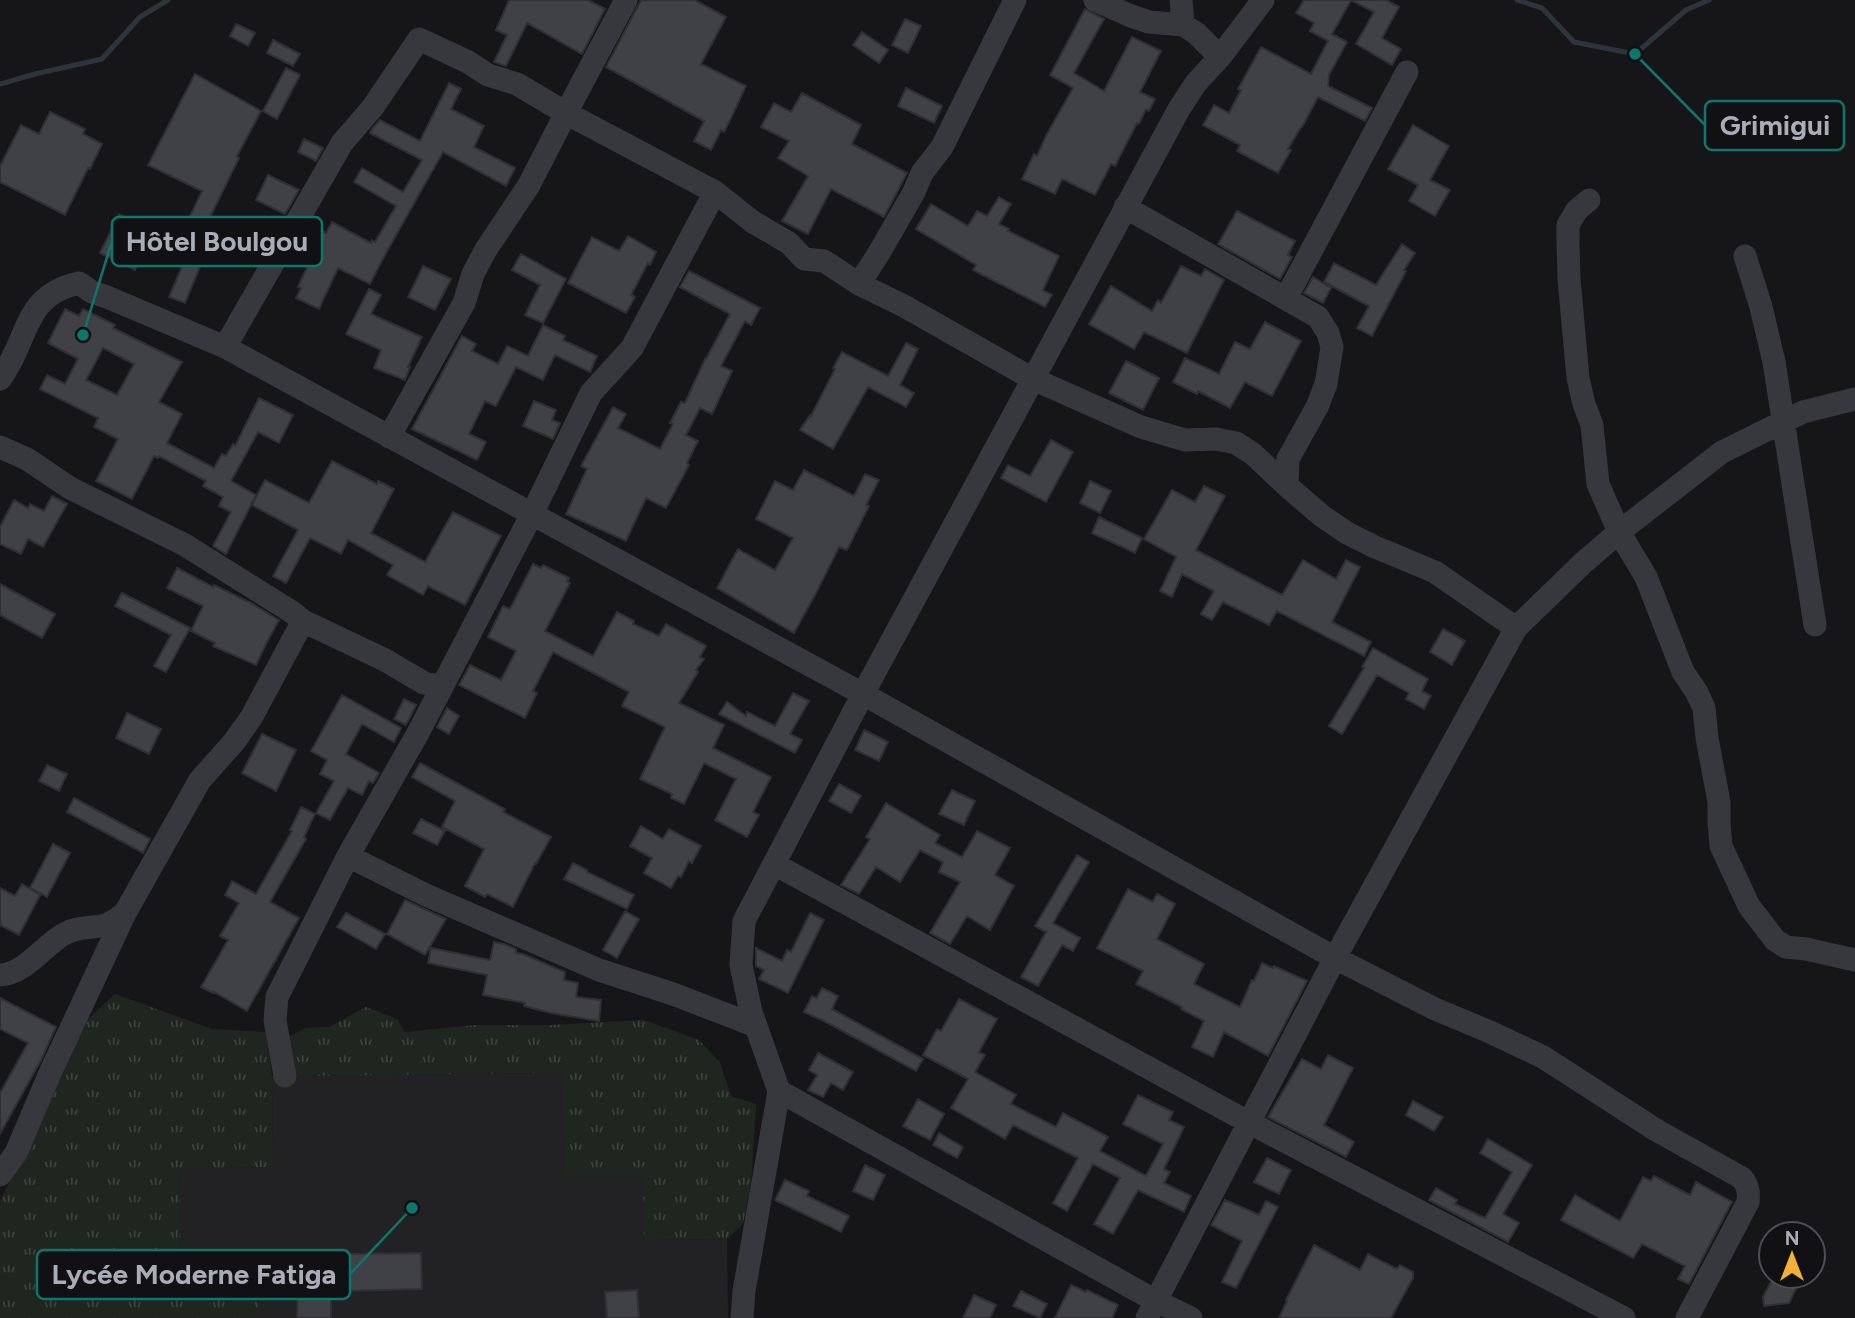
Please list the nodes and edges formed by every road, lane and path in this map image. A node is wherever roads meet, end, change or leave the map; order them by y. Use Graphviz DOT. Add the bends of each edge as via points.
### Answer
graph roads {
  1 [pos="626,0"];
  2 [pos="1015,0"];
  3 [pos="1096,0"];
  4 [pos="1181,0"];
  5 [pos="1264,0"];
  6 [pos="1183,25"];
  7 [pos="1220,57"];
  8 [pos="1407,72"];
  9 [pos="566,113"];
  10 [pos="715,192"];
  11 [pos="1589,200"];
  12 [pos="1125,207"];
  13 [pos="1745,256"];
  14 [pos="859,284"];
  15 [pos="1286,298"];
  16 [pos="225,347"];
  17 [pos="0,379"];
  18 [pos="1033,379"];
  19 [pos="1855,400"];
  20 [pos="1783,421"];
  21 [pos="389,437"];
  22 [pos="0,447"];
  23 [pos="1287,486"];
  24 [pos="532,514"];
  25 [pos="1619,532"];
  26 [pos="303,621"];
  27 [pos="1815,625"];
  28 [pos="1516,628"];
  29 [pos="442,687"];
  30 [pos="863,694"];
  31 [pos="348,856"];
  32 [pos="774,864"];
  33 [pos="125,914"];
  34 [pos="1335,958"];
  35 [pos="1855,960"];
  36 [pos="0,975"];
  37 [pos="756,1026"];
  38 [pos="285,1076"];
  39 [pos="779,1091"];
  40 [pos="1250,1123"];
  41 [pos="0,1175"];
  42 [pos="1152,1309"];
  43 [pos="742,1318"];
  44 [pos="1191,1318"];
  45 [pos="1624,1318"];
  46 [pos="1687,1318"];
  1 -- 9 [label="street"];
  2 -- 14 [label="street" via="943,147 922,173"];
  3 -- 6 [label="street" via="1149,22"];
  4 -- 6 [label="street"];
  5 -- 7 [label="street"];
  6 -- 7 [label="street"];
  7 -- 12 [label="street" via="1178,109"];
  8 -- 15 [label="street"];
  9 -- 10 [label="street"];
  9 -- 16 [label="street" via="517,84 488,75 419,39 342,143"];
  9 -- 21 [label="street" via="529,185 485,251 464,303"];
  10 -- 14 [label="street" via="789,243 804,259 824,261"];
  10 -- 24 [label="street" via="632,348 591,393"];
  11 -- 25 [label="street" via="1568,225 1569,279 1578,378 1592,425 1598,484"];
  12 -- 15 [label="street"];
  12 -- 18 [label="street"];
  13 -- 20 [label="street" via="1774,362"];
  14 -- 18 [label="street"];
  15 -- 23 [label="street" via="1318,317 1332,347 1317,407 1288,459"];
  16 -- 17 [label="street" via="79,283 54,290 35,310"];
  16 -- 21 [label="street"];
  18 -- 23 [label="street" via="1141,428 1185,440 1236,443"];
  18 -- 30 [label="street"];
  19 -- 20 [label="street"];
  20 -- 25 [label="street" via="1723,452"];
  20 -- 27 [label="street"];
  21 -- 24 [label="street"];
  22 -- 26 [label="street" via="185,545"];
  23 -- 28 [label="street" via="1347,533 1435,572"];
  24 -- 29 [label="street"];
  24 -- 30 [label="street"];
  25 -- 28 [label="street"];
  25 -- 35 [label="street" via="1646,577 1683,672 1704,708 1721,846 1749,906 1786,947"];
  26 -- 29 [label="street" via="424,683"];
  26 -- 33 [label="street" via="251,719 200,780"];
  28 -- 34 [label="street"];
  29 -- 31 [label="street"];
  30 -- 32 [label="street"];
  30 -- 34 [label="street"];
  31 -- 37 [label="street" via="599,970"];
  31 -- 38 [label="street" via="277,997 275,1020"];
  32 -- 37 [label="street" via="744,921 741,965"];
  32 -- 40 [label="street"];
  33 -- 36 [label="street" via="104,926 65,933 19,969"];
  33 -- 41 [label="street" via="16,1153"];
  34 -- 40 [label="street"];
  34 -- 46 [label="street" via="1543,1057 1656,1130 1742,1178 1748,1202"];
  37 -- 39 [label="street"];
  39 -- 42 [label="street"];
  39 -- 43 [label="street"];
  40 -- 42 [label="street"];
  40 -- 45 [label="street"];
  42 -- 44 [label="street"];
}
